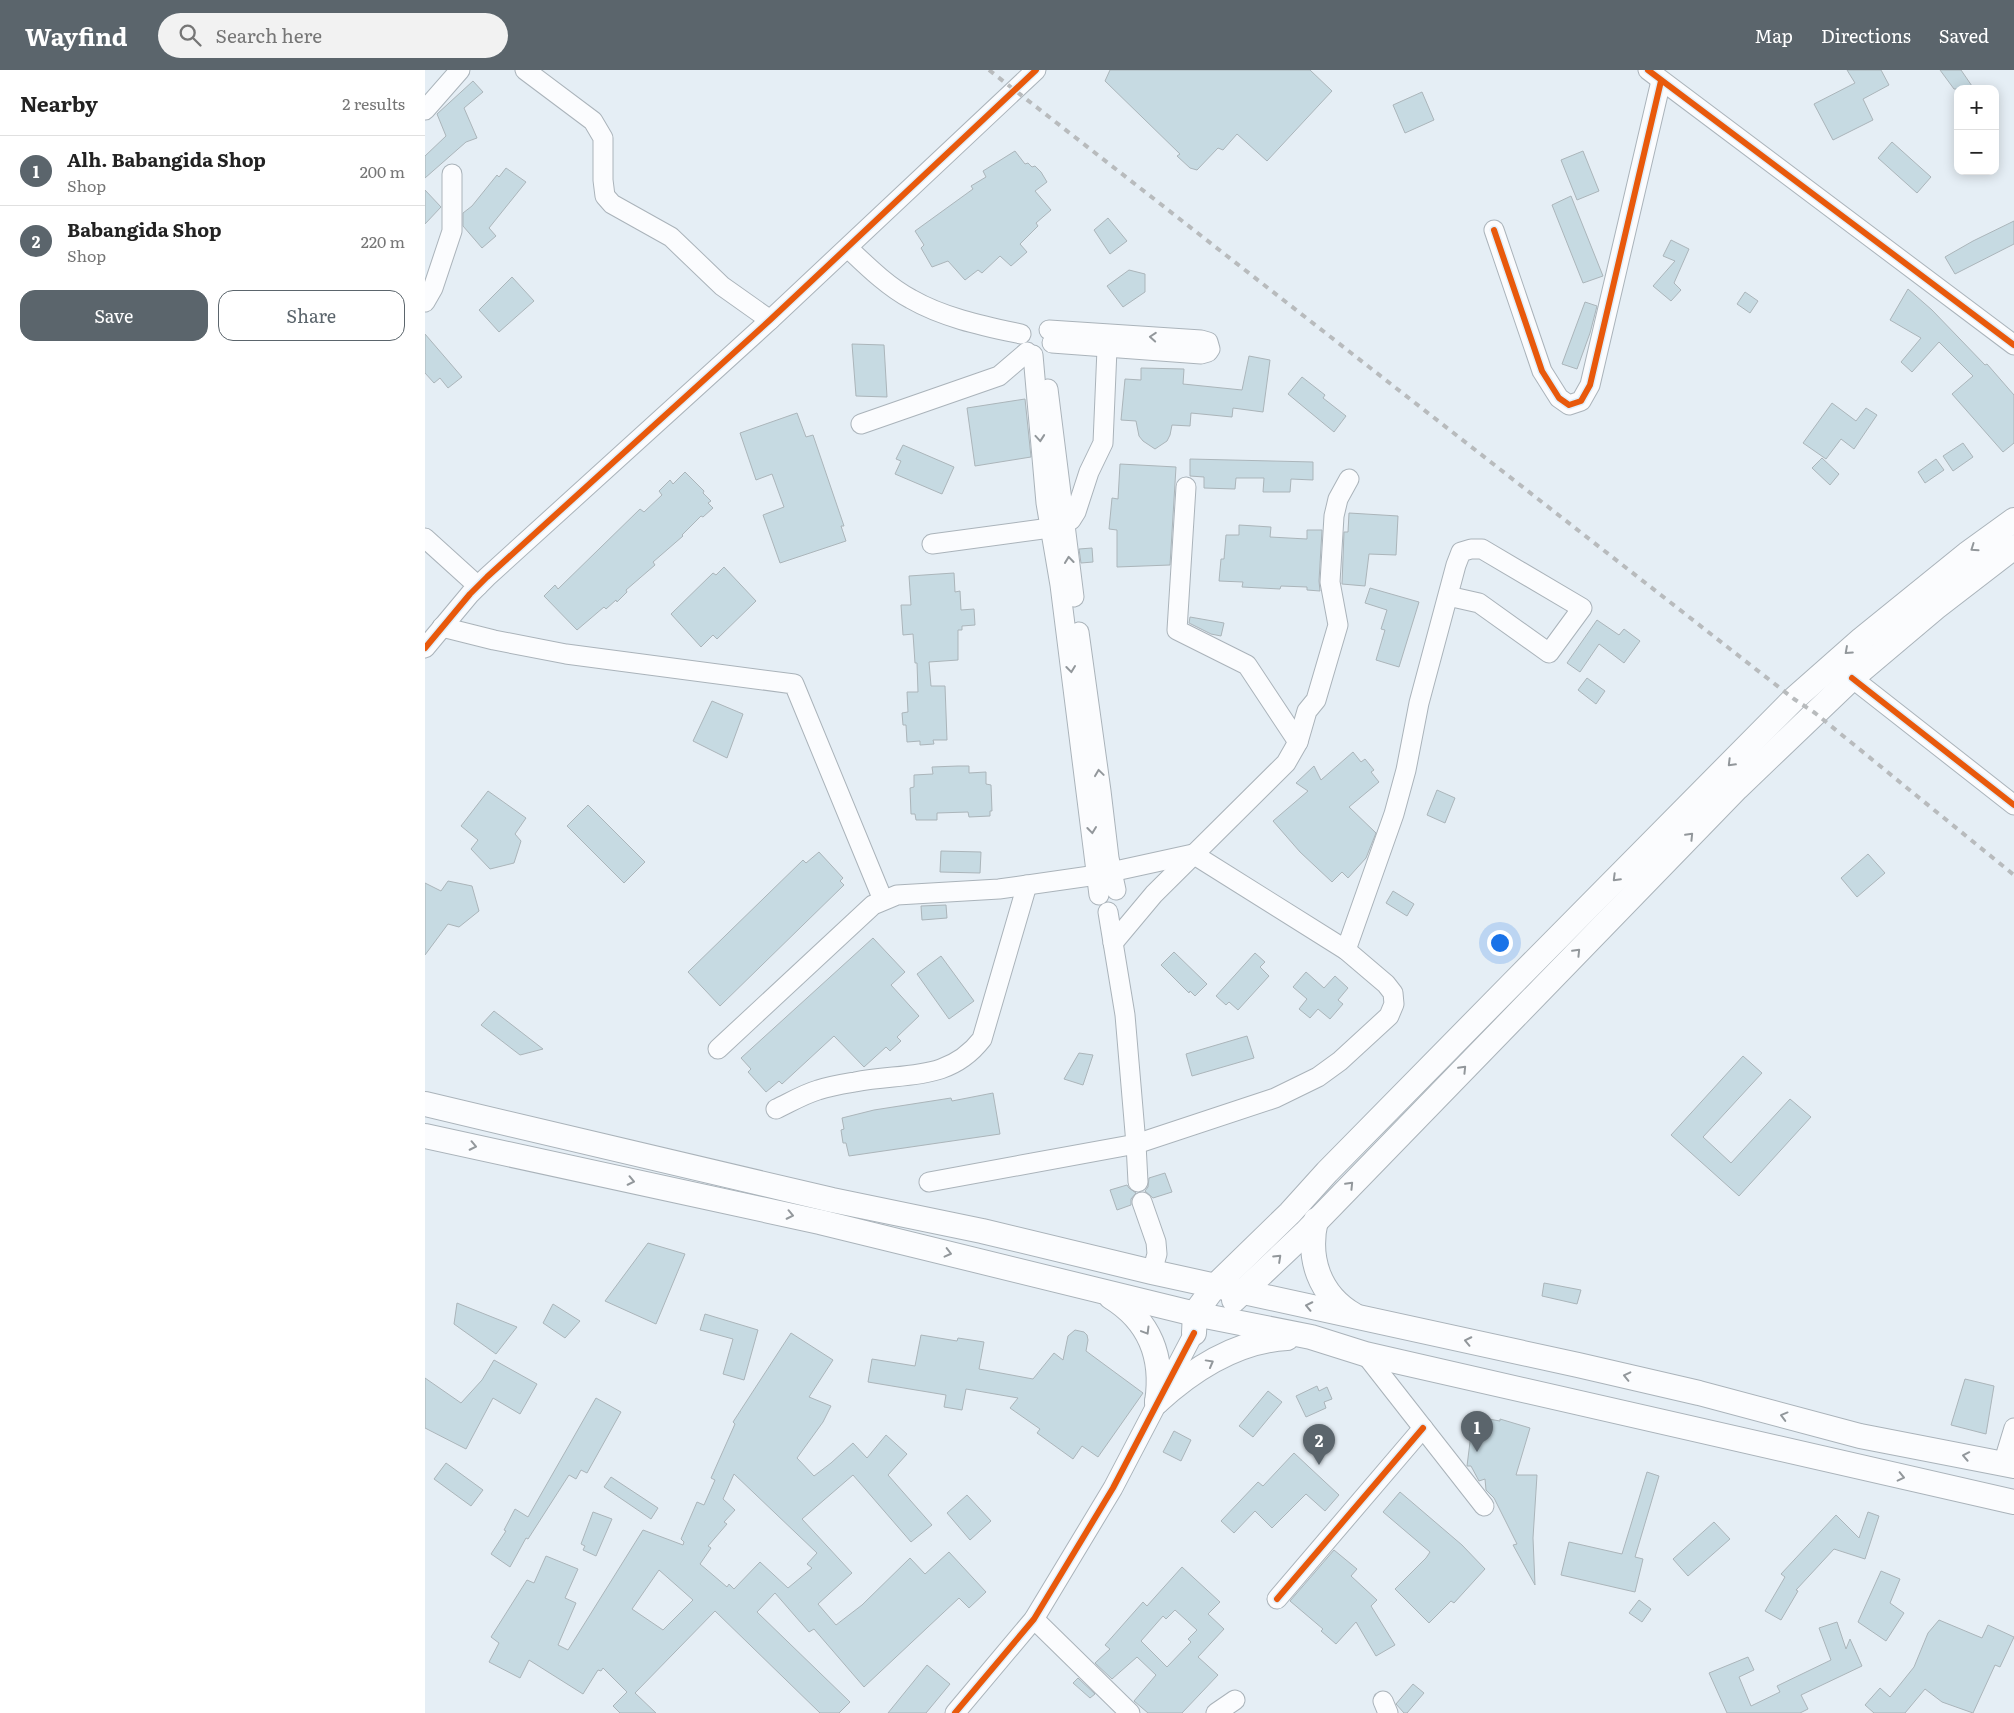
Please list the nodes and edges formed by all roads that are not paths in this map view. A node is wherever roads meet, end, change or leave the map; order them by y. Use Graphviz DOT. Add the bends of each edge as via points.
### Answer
graph roads {
  1 [pos="459,70"];
  2 [pos="525,70"];
  3 [pos="1036,70"];
  4 [pos="1654,76"];
  5 [pos="425,110"];
  6 [pos="451,174"];
  7 [pos="1494,230"];
  8 [pos="848,248"];
  9 [pos="425,302"];
  10 [pos="770,320"];
  11 [pos="1021,334"];
  12 [pos="2014,345"];
  13 [pos="1041,347"];
  14 [pos="1107,349"];
  15 [pos="861,424"];
  16 [pos="1349,479"];
  17 [pos="1186,487"];
  18 [pos="2014,520"];
  19 [pos="1057,525"];
  20 [pos="425,538"];
  21 [pos="932,544"];
  22 [pos="2014,547"];
  23 [pos="478,586"];
  24 [pos="1448,596"];
  25 [pos="443,627"];
  26 [pos="425,648"];
  27 [pos="1852,678"];
  28 [pos="1298,742"];
  29 [pos="2014,805"];
  30 [pos="1193,854"];
  31 [pos="1106,883"];
  32 [pos="1027,885"];
  33 [pos="883,900"];
  34 [pos="1113,943"];
  35 [pos="1346,950"];
  36 [pos="718,1048"];
  37 [pos="425,1104"];
  38 [pos="776,1109"];
  39 [pos="425,1136"];
  40 [pos="1136,1144"];
  41 [pos="929,1182"];
  42 [pos="1138,1182"];
  43 [pos="1142,1202"];
  44 [pos="1316,1220"];
  45 [pos="1152,1272"];
  46 [pos="1215,1286"];
  47 [pos="1096,1290"];
  48 [pos="1243,1292"];
  49 [pos="1357,1317"];
  50 [pos="1201,1321"];
  51 [pos="1311,1338"];
  52 [pos="1365,1354"];
  53 [pos="1157,1402"];
  54 [pos="1423,1428"];
  55 [pos="2014,1428"];
  56 [pos="2009,1465"];
  57 [pos="2014,1502"];
  58 [pos="1484,1506"];
  59 [pos="1277,1599"];
  60 [pos="1034,1619"];
  61 [pos="1235,1700"];
  62 [pos="955,1713"];
  63 [pos="1130,1713"];
  64 [pos="1216,1713"];
  1 -- 5 [label="street"];
  2 -- 10 [label="street" via="593,121 603,138 605,196 612,204 671,237 722,286"];
  3 -- 8 [label="street"];
  4 -- 7 [label="street" via="1590,385 1581,400 1569,406 1559,398 1543,371"];
  4 -- 12 [label="street"];
  6 -- 9 [label="street" via="452,231 433,288"];
  8 -- 10 [label="street"];
  8 -- 11 [label="street" via="880,278 910,299 945,315"];
  10 -- 23 [label="street"];
  11 -- 13 [label="street" via="1022,347"];
  11 -- 13 [label="street" via="1031,324 1044,325"];
  13 -- 14 [label="street"];
  14 -- 13 [label="street, one-way" via="1201,354 1210,349 1208,342 1201,340"];
  13 -- 15 [label="street" via="999,376"];
  13 -- 19 [label="street"];
  14 -- 19 [label="street" via="1103,443 1076,512 1071,520"];
  16 -- 28 [label="street" via="1338,498 1334,516 1330,582 1338,625 1316,700 1307,711"];
  17 -- 28 [label="street" via="1177,630 1247,665"];
  18 -- 46 [label="main road, one-way" via="1869,633 1794,699"];
  19 -- 21 [label="street"];
  19 -- 31 [label="street" via="1060,584"];
  20 -- 23 [label="street"];
  22 -- 27 [label="main road"];
  23 -- 25 [label="street"];
  24 -- 24 [label="street" via="1479,604 1549,653 1582,608 1483,549 1461,552"];
  24 -- 35 [label="street" via="1394,814"];
  25 -- 26 [label="street"];
  25 -- 33 [label="street" via="566,654 794,684"];
  27 -- 29 [label="street"];
  44 -- 27 [label="main road, one-way" via="1737,788"];
  28 -- 30 [label="street" via="1286,763"];
  30 -- 31 [label="street"];
  30 -- 34 [label="street"];
  30 -- 35 [label="street"];
  31 -- 32 [label="street"];
  31 -- 34 [label="street" via="1122,898 1119,908 1108,912"];
  32 -- 33 [label="street" via="897,895"];
  32 -- 38 [label="street" via="981,1040 972,1052 954,1065 924,1074 858,1081 817,1090"];
  33 -- 36 [label="street" via="873,905"];
  34 -- 40 [label="street" via="1125,1015"];
  35 -- 40 [label="street" via="1393,993 1394,1004 1389,1016 1318,1077 1275,1098"];
  37 -- 45 [label="main road"];
  39 -- 47 [label="main road, one-way" via="820,1222"];
  40 -- 41 [label="street"];
  40 -- 42 [label="street"];
  43 -- 45 [label="street" via="1156,1242 1157,1254"];
  48 -- 44 [label="main road, one-way"];
  44 -- 49 [label="main road" via="1312,1244 1320,1280 1335,1301"];
  45 -- 46 [label="main road"];
  46 -- 48 [label="main road"];
  46 -- 50 [label="main road"];
  47 -- 50 [label="main road"];
  47 -- 53 [label="main road, one-way" via="1133,1313 1149,1336 1158,1362"];
  49 -- 48 [label="main road, one-way"];
  48 -- 50 [label="main road"];
  56 -- 49 [label="main road, one-way" via="1860,1436 1699,1393"];
  50 -- 51 [label="main road"];
  50 -- 53 [label="street"];
  51 -- 52 [label="main road"];
  53 -- 51 [label="main road, one-way" via="1191,1374 1226,1354 1278,1338"];
  52 -- 54 [label="street"];
  52 -- 57 [label="main road, one-way"];
  53 -- 60 [label="street" via="1113,1488"];
  54 -- 58 [label="street"];
  54 -- 59 [label="street"];
  55 -- 56 [label="street"];
  60 -- 62 [label="street"];
  60 -- 63 [label="street"];
  61 -- 64 [label="street"];
}
